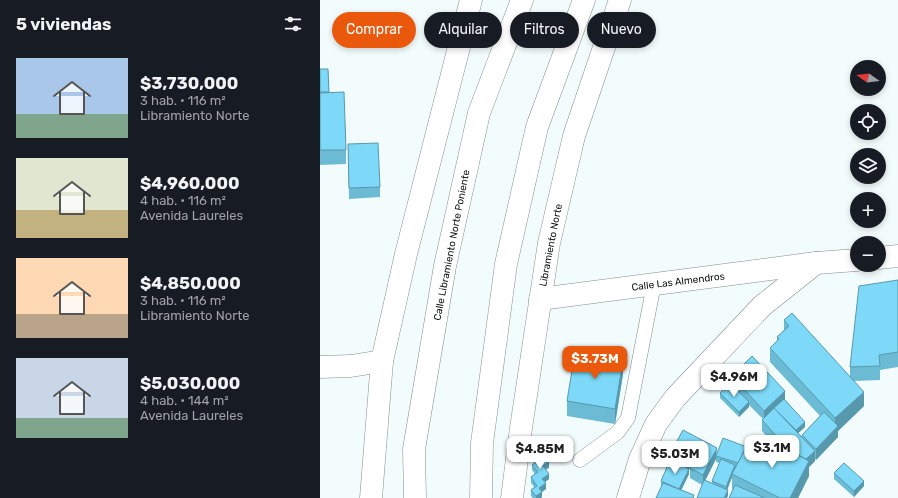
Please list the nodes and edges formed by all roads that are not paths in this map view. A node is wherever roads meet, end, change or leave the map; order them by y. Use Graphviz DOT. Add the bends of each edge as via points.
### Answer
graph roads {
  1 [pos="471,0"];
  2 [pos="522,0"];
  3 [pos="584,0"];
  4 [pos="620,0"];
  5 [pos="898,256"];
  6 [pos="886,257"];
  7 [pos="850,261"];
  8 [pos="816,264"];
  9 [pos="654,284"];
  10 [pos="540,299"];
  11 [pos="382,361"];
  12 [pos="320,367"];
  13 [pos="580,460"];
  14 [pos="371,498"];
  15 [pos="415,498"];
  16 [pos="481,498"];
  17 [pos="512,498"];
  18 [pos="628,498"];
  1 -- 11 [label="main road" via="406,254"];
  2 -- 15 [label="main road, Calle Libramiento Norte Poniente" via="479,113 445,266 414,449"];
  3 -- 16 [label="main road" via="537,127 506,264 482,443"];
  4 -- 10 [label="main road, Libramiento Norte" via="574,136 549,243"];
  5 -- 6 [label="main road"];
  7 -- 8 [label="main road, Calle Las Almendros"];
  8 -- 9 [label="main road, Calle Las Almendros"];
  8 -- 18 [label="main road" via="762,306 675,398 656,424 640,459"];
  9 -- 10 [label="main road, Calle Las Almendros"];
  9 -- 13 [label="lane" via="628,418 618,432"];
  10 -- 17 [label="main road, Libramiento Norte"];
  11 -- 12 [label="main road"];
  11 -- 14 [label="main road"];
}
